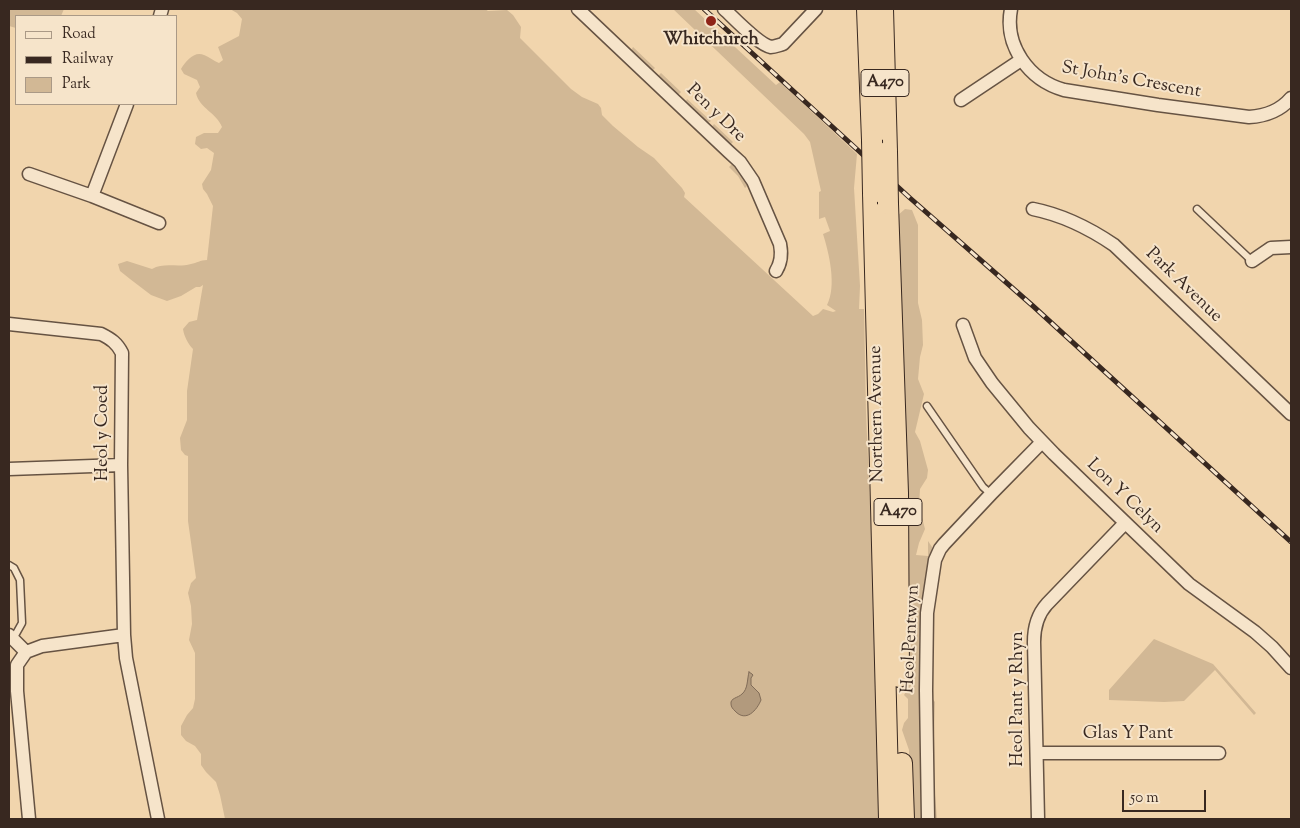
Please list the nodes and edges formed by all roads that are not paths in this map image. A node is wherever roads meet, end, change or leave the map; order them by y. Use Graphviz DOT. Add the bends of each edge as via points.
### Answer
graph roads {
  1 [pos="578,9"];
  2 [pos="724,9"];
  3 [pos="816,9"];
  4 [pos="867,9"];
  5 [pos="883,9"];
  6 [pos="1011,9"];
  7 [pos="1021,60"];
  8 [pos="1291,98"];
  9 [pos="962,100"];
  10 [pos="127,105"];
  11 [pos="879,146"];
  12 [pos="29,174"];
  13 [pos="92,196"];
  14 [pos="881,198"];
  15 [pos="1033,209"];
  16 [pos="1197,209"];
  17 [pos="159,222"];
  18 [pos="1291,247"];
  19 [pos="1252,261"];
  20 [pos="776,271"];
  21 [pos="9,324"];
  22 [pos="963,325"];
  23 [pos="927,406"];
  24 [pos="1291,414"];
  25 [pos="1042,442"];
  26 [pos="121,465"];
  27 [pos="9,469"];
  28 [pos="991,494"];
  29 [pos="1126,523"];
  30 [pos="9,565"];
  31 [pos="124,635"];
  32 [pos="11,637"];
  33 [pos="26,652"];
  34 [pos="1291,668"];
  35 [pos="1037,753"];
  36 [pos="1219,753"];
  37 [pos="29,819"];
  38 [pos="158,819"];
  39 [pos="890,819"];
  40 [pos="904,819"];
  41 [pos="928,819"];
  42 [pos="1038,819"];
  1 -- 20 [label="street, Pen y Dre" via="748,172 780,244 782,252"];
  2 -- 3 [label="street" via="759,41 771,47 783,44"];
  4 -- 11 [label="highway, Northern Avenue / A470"];
  5 -- 11 [label="highway, Northern Avenue / A470"];
  6 -- 7 [label="street, St John's Crescent" via="1012,35"];
  7 -- 8 [label="street, St John's Crescent" via="1036,76 1064,90 1158,105 1249,117 1280,109"];
  7 -- 9 [label="street"];
  10 -- 13 [label="street"];
  11 -- 14 [label="highway, Northern Avenue / A470, bridge"];
  12 -- 13 [label="street"];
  13 -- 17 [label="street"];
  14 -- 39 [label="highway, Northern Avenue / A470"];
  14 -- 40 [label="highway, Northern Avenue / A470" via="898,493 898,630"];
  15 -- 24 [label="street, Park Avenue" via="1066,218 1114,245"];
  16 -- 19 [label="lane"];
  18 -- 19 [label="street" via="1271,248"];
  21 -- 26 [label="street, Heol y Coed" via="101,334 118,345 122,353"];
  22 -- 25 [label="street, Lon Y Celyn" via="983,371"];
  23 -- 28 [label="lane"];
  25 -- 28 [label="street, Heol Pentwyn"];
  25 -- 29 [label="street, Lon Y Celyn"];
  26 -- 27 [label="street"];
  26 -- 31 [label="street, Heol y Coed"];
  28 -- 41 [label="street, Heol Pentwyn" via="944,544 933,571 927,613"];
  29 -- 34 [label="street, Lon Y Celyn" via="1189,584 1255,632"];
  29 -- 35 [label="street, Heol Pant y Rhyn" via="1047,604 1035,624"];
  30 -- 32 [label="lane" via="20,580 22,622"];
  31 -- 33 [label="street" via="42,646"];
  31 -- 38 [label="street, Heol y Coed"];
  32 -- 33 [label="street"];
  33 -- 37 [label="street" via="17,665"];
  35 -- 36 [label="street, Glas Y Pant"];
  35 -- 42 [label="street, Heol Pant y Rhyn"];
}
